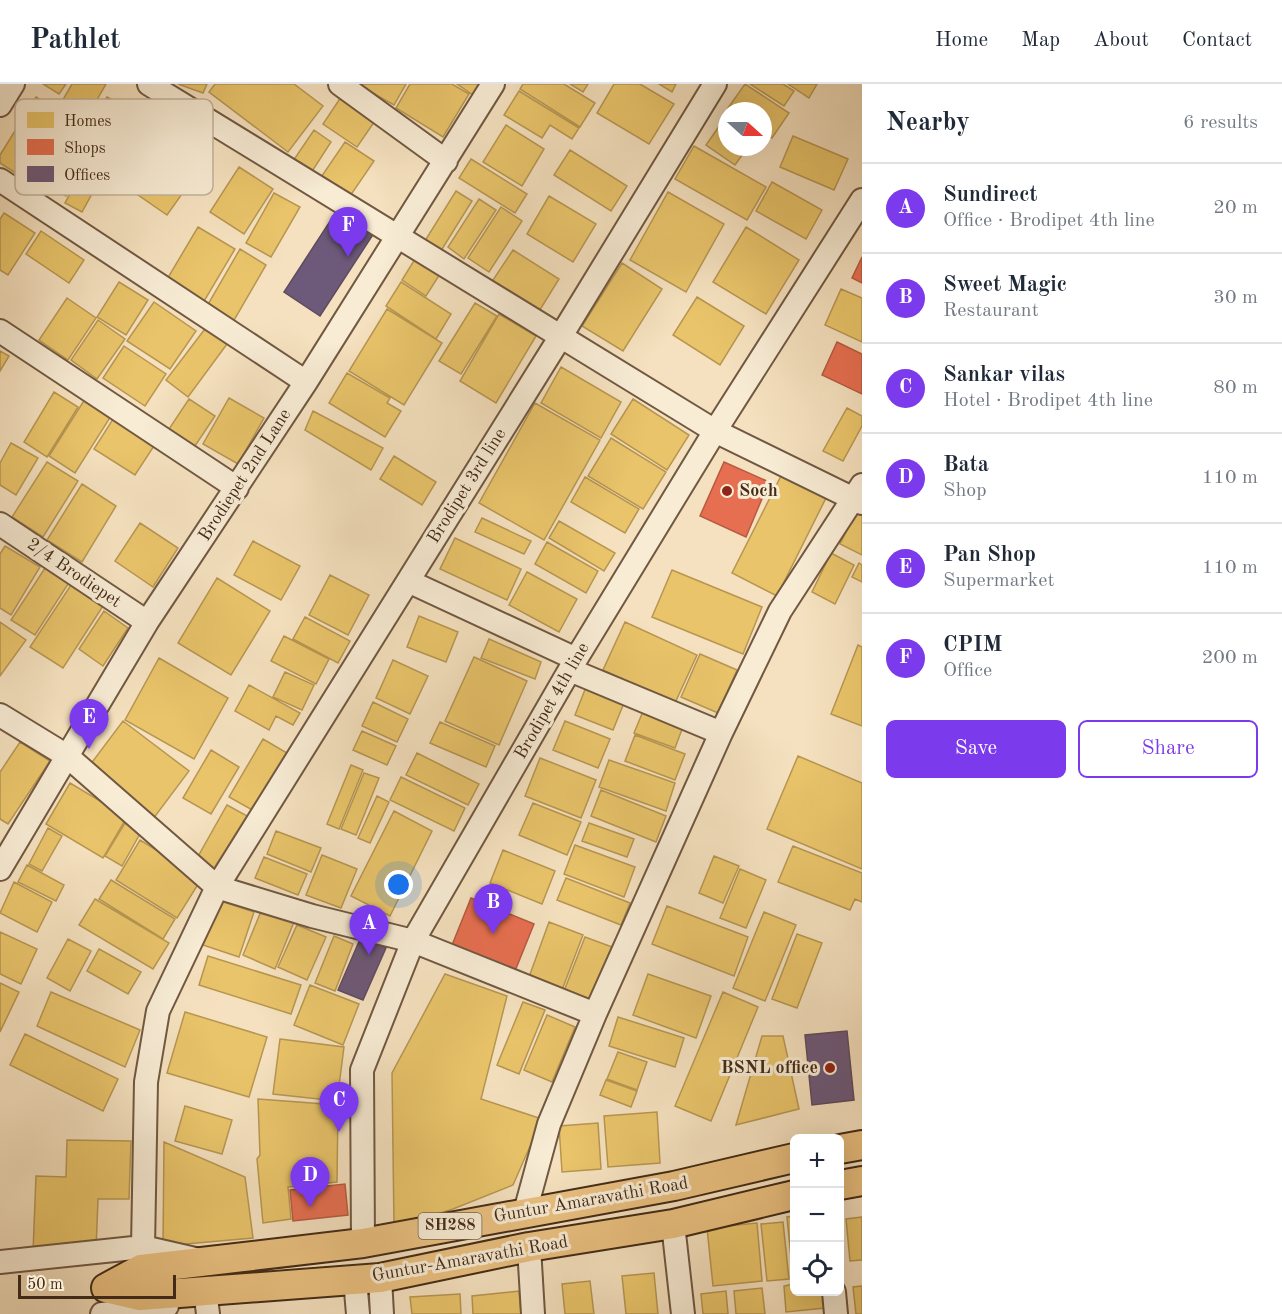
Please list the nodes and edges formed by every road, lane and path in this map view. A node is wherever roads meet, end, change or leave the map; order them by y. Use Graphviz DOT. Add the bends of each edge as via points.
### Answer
graph roads {
  1 [pos="13,84"];
  2 [pos="149,84"];
  3 [pos="340,84"];
  4 [pos="493,84"];
  5 [pos="715,84"];
  6 [pos="173,99"];
  7 [pos="0,105"];
  8 [pos="213,123"];
  9 [pos="446,161"];
  10 [pos="0,180"];
  11 [pos="15,190"];
  12 [pos="23,195"];
  13 [pos="862,200"];
  14 [pos="398,237"];
  15 [pos="0,332"];
  16 [pos="561,336"];
  17 [pos="306,382"];
  18 [pos="715,431"];
  19 [pos="237,488"];
  20 [pos="859,496"];
  21 [pos="0,524"];
  22 [pos="408,581"];
  23 [pos="147,622"];
  24 [pos="573,665"];
  25 [pos="0,714"];
  26 [pos="722,733"];
  27 [pos="67,756"];
  28 [pos="0,869"];
  29 [pos="217,887"];
  30 [pos="413,941"];
  31 [pos="595,1014"];
  32 [pos="862,1145"];
  33 [pos="844,1148"];
  34 [pos="790,1159"];
  35 [pos="862,1181"];
  36 [pos="844,1184"];
  37 [pos="790,1196"];
  38 [pos="525,1212"];
  39 [pos="673,1224"];
  40 [pos="363,1242"];
  41 [pos="143,1247"];
  42 [pos="529,1247"];
  43 [pos="206,1261"];
  44 [pos="0,1262"];
  45 [pos="367,1279"];
  46 [pos="834,1296"];
  47 [pos="104,1301"];
  48 [pos="207,1302"];
  49 [pos="358,1314"];
  50 [pos="382,1314"];
  51 [pos="533,1314"];
  52 [pos="683,1314"];
  53 [pos="836,1314"];
  1 -- 7 [label="street"];
  2 -- 6 [label="street"];
  3 -- 9 [label="street"];
  4 -- 9 [label="street, Brodiepet 2nd Lane"];
  5 -- 16 [label="street, Brodipet 3rd line"];
  8 -- 14 [label="street"];
  9 -- 14 [label="street, Brodiepet 2nd Lane"];
  10 -- 11 [label="street"];
  12 -- 17 [label="street"];
  13 -- 18 [label="street, Brodipet 4th line"];
  14 -- 16 [label="street"];
  14 -- 17 [label="street, Brodiepet 2nd Lane"];
  15 -- 19 [label="street"];
  16 -- 18 [label="street"];
  16 -- 22 [label="street, Brodipet 3rd line"];
  17 -- 19 [label="street, Brodiepet 2nd Lane"];
  18 -- 20 [label="street"];
  18 -- 24 [label="street, Brodipet 4th line"];
  19 -- 23 [label="street, Brodiepet 2nd Lane"];
  20 -- 26 [label="street" via="780,611"];
  21 -- 23 [label="street, 2/4 Brodiepet"];
  22 -- 24 [label="street"];
  22 -- 29 [label="street, Brodipet 3rd line"];
  23 -- 27 [label="street, Brodiepet 2nd Lane"];
  24 -- 26 [label="street"];
  24 -- 30 [label="street, Brodipet 4th line"];
  25 -- 27 [label="street"];
  26 -- 31 [label="street"];
  27 -- 28 [label="street, Brodiepet 2nd Lane"];
  27 -- 29 [label="street"];
  29 -- 30 [label="street"];
  29 -- 41 [label="street, Brodipet 3rd line" via="158,1011 146,1082"];
  30 -- 31 [label="street"];
  30 -- 40 [label="street, Brodipet 4th line" via="362,1070"];
  31 -- 38 [label="street" via="549,1124"];
  32 -- 33 [label="main road"];
  34 -- 38 [label="main road, Guntur Amaravathi Road / SH288" via="674,1186"];
  35 -- 36 [label="main road"];
  37 -- 39 [label="main road, Guntur-Amaravathi Road / SH288"];
  38 -- 40 [label="main road, Guntur Amaravathi Road / SH288"];
  39 -- 42 [label="main road, Guntur-Amaravathi Road / SH288"];
  39 -- 52 [label="street"];
  40 -- 43 [label="main road, Guntur Amaravathi Road / SH288"];
  41 -- 43 [label="street"];
  41 -- 44 [label="street"];
  42 -- 45 [label="main road, Guntur-Amaravathi Road / SH288"];
  42 -- 51 [label="street"];
  43 -- 47 [label="main road, Guntur Amaravathi Road / SH288" via="141,1269"];
  45 -- 48 [label="main road, Guntur-Amaravathi Road / SH288"];
  45 -- 49 [label="street"];
  45 -- 50 [label="street"];
  46 -- 53 [label="street"];
  47 -- 48 [label="main road, Guntur-Amaravathi Road / SH288" via="140,1296"];
}
